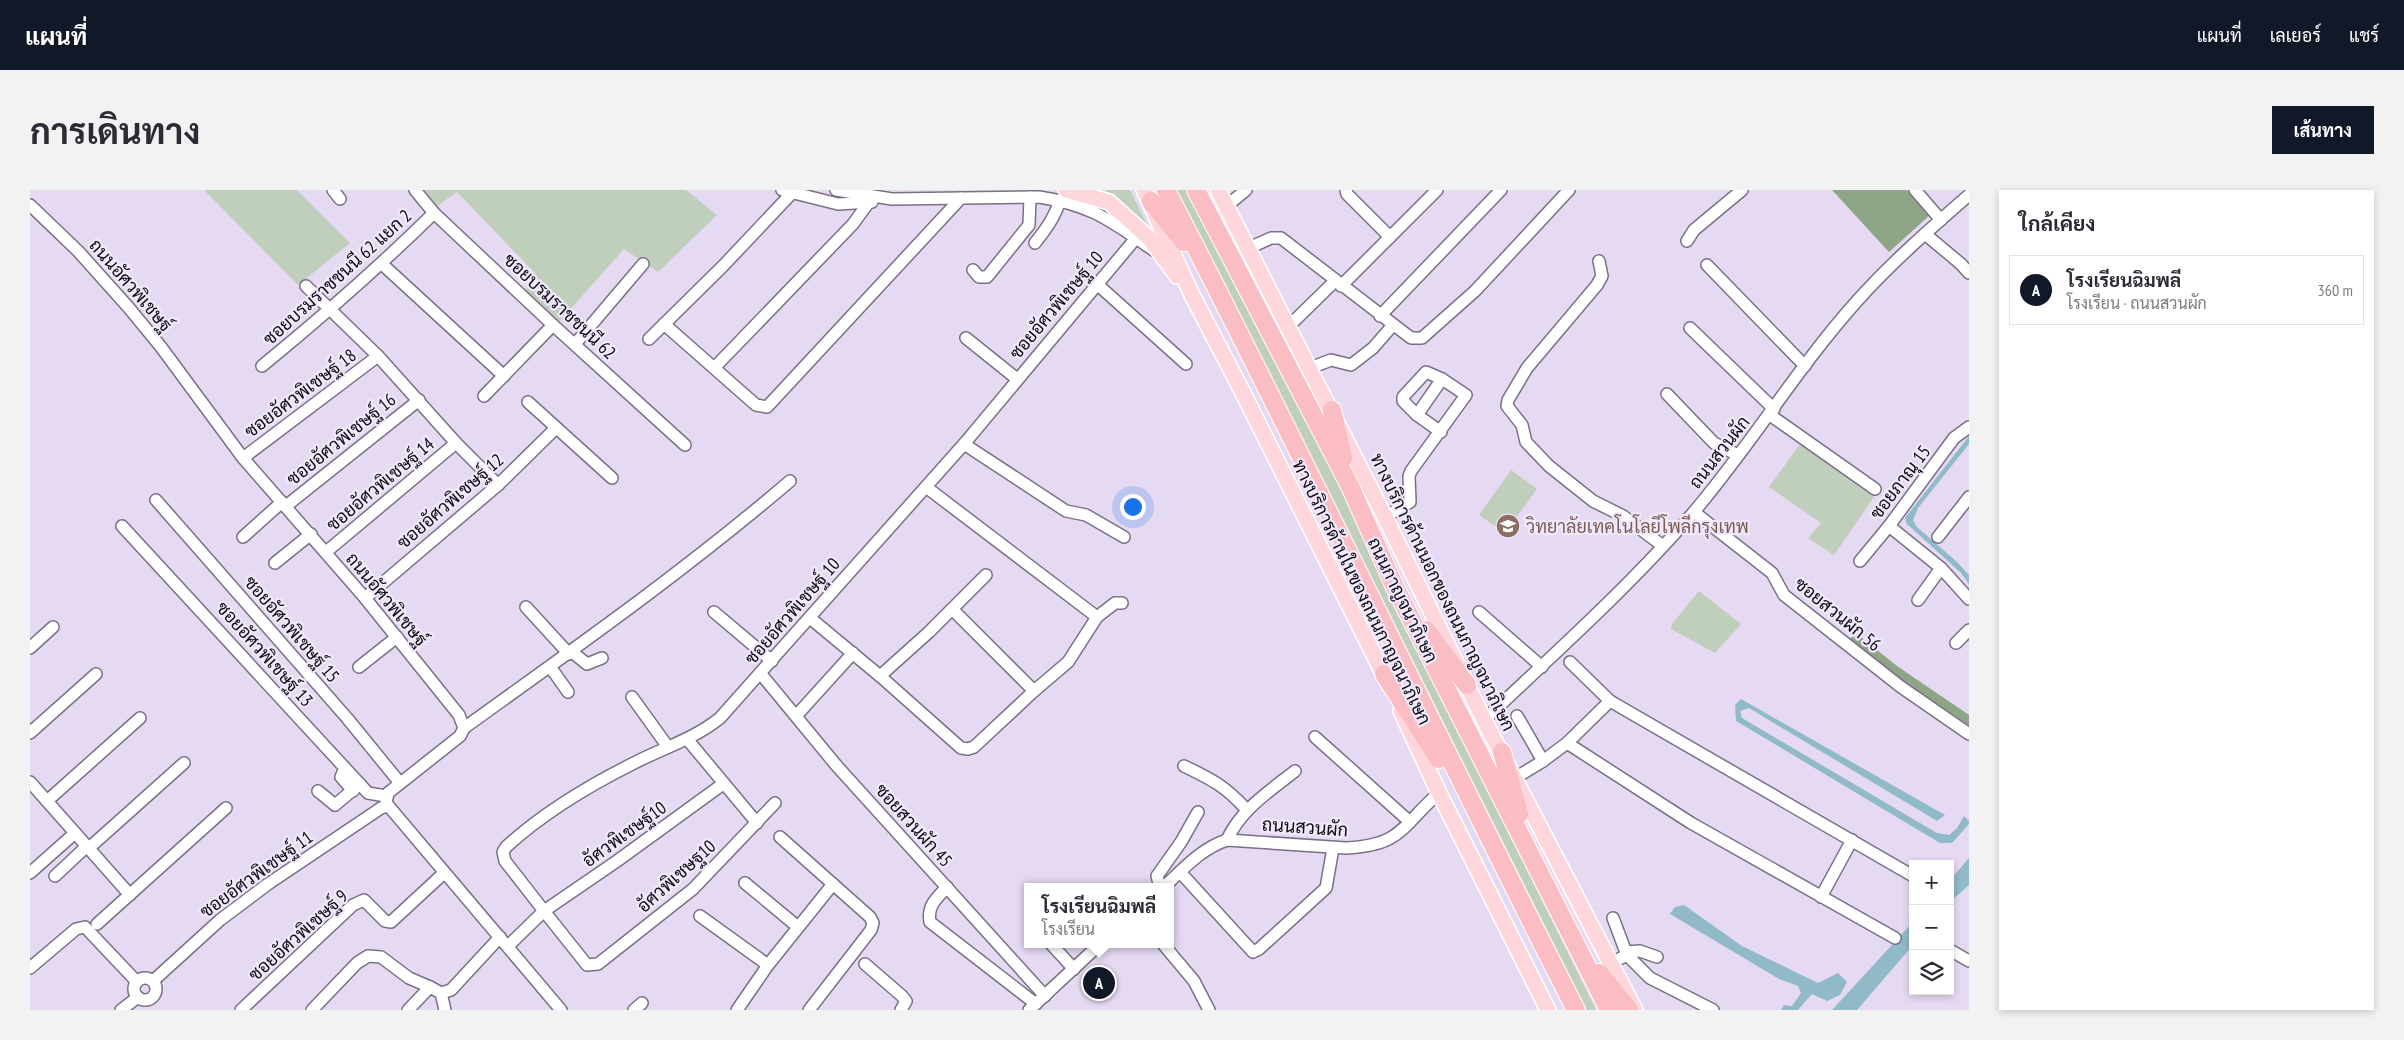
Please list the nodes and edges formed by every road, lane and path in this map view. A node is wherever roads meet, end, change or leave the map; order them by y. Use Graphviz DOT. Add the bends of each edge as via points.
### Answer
graph roads {
  1 [pos="414,190"];
  2 [pos="836,190"];
  3 [pos="1097,190"];
  4 [pos="1166,190"];
  5 [pos="1196,190"];
  6 [pos="1218,190"];
  7 [pos="1246,190"];
  8 [pos="1346,190"];
  9 [pos="1437,190"];
  10 [pos="1501,190"];
  11 [pos="1742,190"];
  12 [pos="1915,190"];
  13 [pos="787,192"];
  14 [pos="1562,192"];
  15 [pos="1063,195"];
  16 [pos="1969,195"];
  17 [pos="1148,196"];
  18 [pos="1030,197"];
  19 [pos="1227,197"];
  20 [pos="961,198"];
  21 [pos="892,199"];
  22 [pos="869,202"];
  23 [pos="1109,202"];
  24 [pos="30,206"];
  25 [pos="434,213"];
  26 [pos="1940,220"];
  27 [pos="1236,223"];
  28 [pos="1925,234"];
  29 [pos="1390,237"];
  30 [pos="1136,238"];
  31 [pos="1687,241"];
  32 [pos="1034,243"];
  33 [pos="1249,248"];
  34 [pos="1161,255"];
  35 [pos="1599,262"];
  36 [pos="382,264"];
  37 [pos="643,264"];
  38 [pos="1707,265"];
  39 [pos="973,270"];
  40 [pos="1208,272"];
  41 [pos="1969,273"];
  42 [pos="1097,284"];
  43 [pos="1338,284"];
  44 [pos="306,286"];
  45 [pos="1192,295"];
  46 [pos="331,310"];
  47 [pos="1380,316"];
  48 [pos="664,324"];
  49 [pos="553,325"];
  50 [pos="1393,325"];
  51 [pos="1289,326"];
  52 [pos="1690,328"];
  53 [pos="649,338"];
  54 [pos="966,338"];
  55 [pos="575,344"];
  56 [pos="378,356"];
  57 [pos="1186,364"];
  58 [pos="262,366"];
  59 [pos="1806,366"];
  60 [pos="715,367"];
  61 [pos="1310,368"];
  62 [pos="504,376"];
  63 [pos="1017,379"];
  64 [pos="1442,379"];
  65 [pos="1667,394"];
  66 [pos="484,396"];
  67 [pos="419,400"];
  68 [pos="528,402"];
  69 [pos="1332,410"];
  70 [pos="1772,412"];
  71 [pos="1417,415"];
  72 [pos="1969,427"];
  73 [pos="556,428"];
  74 [pos="1441,432"];
  75 [pos="456,443"];
  76 [pos="964,444"];
  77 [pos="685,445"];
  78 [pos="1738,455"];
  79 [pos="243,458"];
  80 [pos="612,478"];
  81 [pos="790,481"];
  82 [pos="498,484"];
  83 [pos="1350,486"];
  84 [pos="926,487"];
  85 [pos="1874,489"];
  86 [pos="1969,497"];
  87 [pos="156,500"];
  88 [pos="284,504"];
  89 [pos="1694,512"];
  90 [pos="1385,517"];
  91 [pos="122,526"];
  92 [pos="1889,526"];
  93 [pos="310,534"];
  94 [pos="243,537"];
  95 [pos="1124,537"];
  96 [pos="1938,538"];
  97 [pos="1663,546"];
  98 [pos="326,552"];
  99 [pos="1860,561"];
  100 [pos="275,563"];
  101 [pos="1941,568"];
  102 [pos="986,575"];
  103 [pos="1398,593"];
  104 [pos="1967,593"];
  105 [pos="365,598"];
  106 [pos="1918,600"];
  107 [pos="1122,603"];
  108 [pos="526,607"];
  109 [pos="952,609"];
  110 [pos="714,612"];
  111 [pos="1479,612"];
  112 [pos="1097,616"];
  113 [pos="810,618"];
  114 [pos="53,627"];
  115 [pos="1969,630"];
  116 [pos="397,637"];
  117 [pos="1956,643"];
  118 [pos="30,648"];
  119 [pos="570,653"];
  120 [pos="853,653"];
  121 [pos="602,658"];
  122 [pos="772,661"];
  123 [pos="1570,662"];
  124 [pos="359,666"];
  125 [pos="1542,666"];
  126 [pos="550,668"];
  127 [pos="96,674"];
  128 [pos="761,674"];
  129 [pos="1384,674"];
  130 [pos="880,676"];
  131 [pos="1467,685"];
  132 [pos="1034,691"];
  133 [pos="568,692"];
  134 [pos="632,697"];
  135 [pos="1610,701"];
  136 [pos="796,716"];
  137 [pos="1517,716"];
  138 [pos="140,718"];
  139 [pos="1484,720"];
  140 [pos="464,728"];
  141 [pos="30,733"];
  142 [pos="1969,734"];
  143 [pos="1315,738"];
  144 [pos="686,739"];
  145 [pos="1567,744"];
  146 [pos="668,747"];
  147 [pos="1502,752"];
  148 [pos="1543,761"];
  149 [pos="184,763"];
  150 [pos="1184,766"];
  151 [pos="1296,771"];
  152 [pos="1515,778"];
  153 [pos="400,783"];
  154 [pos="723,784"];
  155 [pos="31,785"];
  156 [pos="356,788"];
  157 [pos="318,791"];
  158 [pos="1439,794"];
  159 [pos="47,800"];
  160 [pos="387,801"];
  161 [pos="775,803"];
  162 [pos="226,808"];
  163 [pos="1247,810"];
  164 [pos="1198,812"];
  165 [pos="757,822"];
  166 [pos="1410,822"];
  167 [pos="1481,824"];
  168 [pos="75,833"];
  169 [pos="780,837"];
  170 [pos="1227,840"];
  171 [pos="1852,840"];
  172 [pos="88,847"];
  173 [pos="1333,848"];
  174 [pos="1531,855"];
  175 [pos="1180,872"];
  176 [pos="30,873"];
  177 [pos="444,873"];
  178 [pos="1909,874"];
  179 [pos="55,876"];
  180 [pos="745,883"];
  181 [pos="1160,883"];
  182 [pos="1167,883"];
  183 [pos="833,884"];
  184 [pos="947,887"];
  185 [pos="130,895"];
  186 [pos="1821,897"];
  187 [pos="544,911"];
  188 [pos="700,916"];
  189 [pos="1613,918"];
  190 [pos="98,924"];
  191 [pos="798,927"];
  192 [pos="1896,938"];
  193 [pos="504,942"];
  194 [pos="1055,948"];
  195 [pos="1096,948"];
  196 [pos="1166,948"];
  197 [pos="1578,948"];
  198 [pos="1954,952"];
  199 [pos="1626,954"];
  200 [pos="1658,957"];
  201 [pos="1969,961"];
  202 [pos="1611,963"];
  203 [pos="865,964"];
  204 [pos="768,965"];
  205 [pos="30,968"];
  206 [pos="1074,969"];
  207 [pos="153,981"];
  208 [pos="137,982"];
  209 [pos="430,987"];
  210 [pos="441,993"];
  211 [pos="1045,996"];
  212 [pos="138,997"];
  213 [pos="1032,1007"];
  214 [pos="121,1010"];
  215 [pos="241,1010"];
  216 [pos="312,1010"];
  217 [pos="408,1010"];
  218 [pos="446,1010"];
  219 [pos="561,1010"];
  220 [pos="737,1010"];
  221 [pos="809,1010"];
  222 [pos="901,1010"];
  223 [pos="1209,1010"];
  224 [pos="1548,1010"];
  225 [pos="1576,1010"];
  226 [pos="1609,1010"];
  227 [pos="1629,1010"];
  228 [pos="1635,1010"];
  229 [pos="1713,1010"];
  1 -- 25 [label="street, ซอยบรมราชชนนี 62"];
  2 -- 21 [label="street"];
  3 -- 23 [label="main road"];
  4 -- 40 [label="highway, ถนนกาญจนาภิเษก"];
  5 -- 83 [label="highway, ถนนกาญจนาภิเษก"];
  6 -- 27 [label="main road, ทางบริการด้านนอกของถนนกาญจนาภิเษก"];
  7 -- 19 [label="street"];
  8 -- 29 [label="street"];
  9 -- 29 [label="street"];
  10 -- 47 [label="street"];
  11 -- 31 [label="street" via="1694,230"];
  12 -- 26 [label="street"];
  13 -- 22 [label="street" via="838,204"];
  13 -- 48 [label="street" via="723,266"];
  14 -- 50 [label="street" via="1475,291 1422,338 1411,338"];
  15 -- 18 [label="street"];
  15 -- 23 [label="main road"];
  15 -- 30 [label="street" via="1105,216"];
  15 -- 32 [label="street" via="1053,218"];
  16 -- 26 [label="street, ถนนสวนผัก"];
  17 -- 40 [label="highway"];
  17 -- 45 [label="main road, ทางบริการด้านในของถนนกาญจนาภิเษก"];
  18 -- 20 [label="street"];
  18 -- 39 [label="street" via="1030,225 1023,236 987,277 979,277"];
  19 -- 27 [label="main road"];
  20 -- 21 [label="street"];
  20 -- 60 [label="street" via="767,407 756,405"];
  21 -- 22 [label="street"];
  22 -- 60 [label="street" via="853,224"];
  23 -- 34 [label="main road" via="1138,226"];
  24 -- 79 [label="street, ถนนอัศวพิเชษฐ์" via="78,251 129,308"];
  25 -- 36 [label="street, ซอยบรมราชชนนี 62 แยก 2"];
  25 -- 49 [label="street, ซอยบรมราชชนนี 62"];
  26 -- 28 [label="street, ถนนสวนผัก"];
  27 -- 33 [label="main road, ทางบริการด้านนอกของถนนกาญจนาภิเษก"];
  28 -- 41 [label="street"];
  28 -- 59 [label="street, ถนนสวนผัก" via="1856,302"];
  29 -- 43 [label="street"];
  30 -- 34 [label="street"];
  30 -- 42 [label="street, ซอยอัศวพิเชษฐ์ 10"];
  33 -- 43 [label="street" via="1271,238 1282,238"];
  33 -- 51 [label="main road, ทางบริการด้านนอกของถนนกาญจนาภิเษก"];
  34 -- 45 [label="main road"];
  35 -- 97 [label="street" via="1602,276 1597,285 1527,368 1507,406 1522,425 1526,442 1549,466 1593,501 1623,516"];
  36 -- 46 [label="street, ซอยบรมราชชนนี 62 แยก 2"];
  36 -- 62 [label="street"];
  37 -- 55 [label="street"];
  38 -- 59 [label="street"];
  40 -- 167 [label="highway, ถนนกาญจนาภิเษก"];
  42 -- 57 [label="street"];
  42 -- 63 [label="street, ซอยอัศวพิเชษฐ์ 10"];
  43 -- 47 [label="street"];
  43 -- 51 [label="street"];
  44 -- 46 [label="street"];
  45 -- 129 [label="main road, ทางบริการด้านในของถนนกาญจนาภิเษก"];
  46 -- 56 [label="street"];
  46 -- 58 [label="street, ซอยบรมราชชนนี 62 แยก 2"];
  47 -- 50 [label="street"];
  48 -- 53 [label="street"];
  48 -- 60 [label="street"];
  49 -- 55 [label="street, ซอยบรมราชชนนี 62"];
  49 -- 62 [label="street"];
  50 -- 61 [label="street" via="1366,355 1351,365 1331,360"];
  51 -- 61 [label="main road, ทางบริการด้านนอกของถนนกาญจนาภิเษก"];
  52 -- 70 [label="street"];
  54 -- 63 [label="street"];
  55 -- 77 [label="street, ซอยบรมราชชนนี 62"];
  56 -- 67 [label="street"];
  56 -- 79 [label="street, ซอยอัศวพิเชษฐ์ 18"];
  59 -- 70 [label="street, ถนนสวนผัก"];
  61 -- 69 [label="main road, ทางบริการด้านนอกของถนนกาญจนาภิเษก"];
  62 -- 66 [label="street"];
  63 -- 76 [label="street, ซอยอัศวพิเชษฐ์ 10"];
  64 -- 71 [label="street"];
  64 -- 71 [label="street" via="1428,371 1423,373 1403,397"];
  64 -- 74 [label="street" via="1466,395"];
  65 -- 78 [label="street" via="1714,443"];
  67 -- 75 [label="street"];
  67 -- 88 [label="street, ซอยอัศวพิเชษฐ์ 16"];
  68 -- 73 [label="street"];
  69 -- 83 [label="highway"];
  69 -- 90 [label="main road, ทางบริการด้านนอกของถนนกาญจนาภิเษก"];
  70 -- 78 [label="street, ถนนสวนผัก"];
  70 -- 85 [label="street"];
  71 -- 74 [label="street"];
  72 -- 92 [label="street, ซอยภาณุ 15" via="1954,438"];
  73 -- 80 [label="street"];
  73 -- 82 [label="street, ซอยอัศวพิเชษฐ์ 12"];
  74 -- 90 [label="street" via="1409,474 1410,502"];
  75 -- 82 [label="street"];
  75 -- 98 [label="street, ซอยอัศวพิเชษฐ์ 14"];
  76 -- 84 [label="street, ซอยอัศวพิเชษฐ์ 10"];
  76 -- 95 [label="street" via="1066,511 1086,515"];
  78 -- 89 [label="street, ถนนสวนผัก"];
  79 -- 88 [label="street, ถนนอัศวพิเชษฐ์"];
  81 -- 119 [label="street" via="730,533"];
  82 -- 105 [label="street, ซอยอัศวพิเชษฐ์ 12"];
  83 -- 103 [label="highway, ถนนกาญจนาภิเษก"];
  84 -- 112 [label="street"];
  84 -- 113 [label="street, ซอยอัศวพิเชษฐ์ 10"];
  86 -- 96 [label="street"];
  87 -- 153 [label="street, ซอยอัศวพิเชษฐ์ 15" via="348,718"];
  88 -- 93 [label="street, ถนนอัศวพิเชษฐ์"];
  88 -- 94 [label="street, ซอยอัศวพิเชษฐ์ 16"];
  89 -- 97 [label="street, ถนนสวนผัก"];
  89 -- 142 [label="street, ซอยสวนผัก 56" via="1772,573 1784,595 1901,687"];
  90 -- 131 [label="main road, ทางบริการด้านนอกของถนนกาญจนาภิเษก"];
  91 -- 156 [label="street, ซอยอัศวพิเชษฐ์ 13" via="345,768"];
  92 -- 99 [label="street, ซอยภาณุ 15"];
  92 -- 101 [label="street"];
  93 -- 98 [label="street, ถนนอัศวพิเชษฐ์"];
  93 -- 100 [label="street"];
  97 -- 125 [label="street, ถนนสวนผัก"];
  98 -- 105 [label="street, ถนนอัศวพิเชษฐ์"];
  101 -- 104 [label="street"];
  101 -- 106 [label="street"];
  102 -- 109 [label="street"];
  103 -- 131 [label="highway"];
  103 -- 174 [label="highway, ถนนกาญจนาภิเษก"];
  105 -- 116 [label="street, ถนนอัศวพิเชษฐ์"];
  107 -- 112 [label="street" via="1115,603"];
  108 -- 119 [label="street"];
  109 -- 130 [label="street"];
  109 -- 132 [label="street"];
  110 -- 122 [label="street"];
  111 -- 125 [label="street"];
  112 -- 132 [label="street" via="1068,662"];
  113 -- 120 [label="street"];
  113 -- 122 [label="street, ซอยอัศวพิเชษฐ์ 10"];
  114 -- 118 [label="street"];
  115 -- 117 [label="street"];
  116 -- 124 [label="street"];
  116 -- 140 [label="street, ถนนอัศวพิเชษฐ์" via="459,715"];
  119 -- 121 [label="street" via="587,664"];
  119 -- 126 [label="street"];
  120 -- 130 [label="street"];
  120 -- 136 [label="street"];
  122 -- 128 [label="street, ซอยอัศวพิเชษฐ์ 10"];
  123 -- 135 [label="street"];
  125 -- 139 [label="street, ถนนสวนผัก"];
  126 -- 133 [label="street"];
  126 -- 140 [label="street"];
  127 -- 141 [label="street"];
  128 -- 136 [label="street, ซอยสวนผัก 45"];
  128 -- 144 [label="street, ซอยอัศวพิเชษฐ์ 10" via="720,718"];
  129 -- 158 [label="main road, ทางบริการด้านในของถนนกาญจนาภิเษก"];
  129 -- 167 [label="highway"];
  130 -- 132 [label="street" via="961,748 968,749"];
  131 -- 139 [label="main road, ทางบริการด้านนอกของถนนกาญจนาภิเษก"];
  134 -- 146 [label="street"];
  135 -- 145 [label="street"];
  135 -- 171 [label="street"];
  136 -- 184 [label="street, ซอยสวนผัก 45"];
  137 -- 148 [label="street"];
  138 -- 159 [label="street"];
  139 -- 147 [label="main road, ทางบริการด้านนอกของถนนกาญจนาภิเษก"];
  140 -- 153 [label="street" via="460,736"];
  143 -- 166 [label="street"];
  144 -- 146 [label="street, ซอยอัศวพิเชษฐ์ 10"];
  144 -- 154 [label="street"];
  145 -- 148 [label="street"];
  145 -- 186 [label="street" via="1691,823"];
  146 -- 187 [label="street, ซอยอัศวพิเชษฐ์ 10" via="600,780 506,847 506,862"];
  147 -- 152 [label="main road, ทางบริการด้านนอกของถนนกาญจนาภิเษก"];
  147 -- 174 [label="highway"];
  148 -- 152 [label="street"];
  149 -- 172 [label="street"];
  150 -- 163 [label="street" via="1218,782"];
  151 -- 163 [label="street"];
  152 -- 202 [label="main road, ทางบริการด้านนอกของถนนกาญจนาภิเษก"];
  153 -- 160 [label="street"];
  154 -- 165 [label="street"];
  154 -- 187 [label="street, อัศวพิเชษฐ์10"];
  155 -- 159 [label="street"];
  156 -- 157 [label="street" via="335,805"];
  156 -- 160 [label="street, ซอยอัศวพิเชษฐ์ 13"];
  158 -- 166 [label="street, ถนนสวนผัก"];
  158 -- 224 [label="main road, ทางบริการด้านในของถนนกาญจนาภิเษก"];
  159 -- 168 [label="street"];
  160 -- 177 [label="street"];
  160 -- 207 [label="street, ซอยอัศวพิเชษฐ์ 11" via="220,920"];
  161 -- 165 [label="street, อัศวพิเชษฐ10"];
  162 -- 185 [label="street"];
  163 -- 170 [label="street" via="1234,824"];
  164 -- 181 [label="street" via="1159,871"];
  165 -- 187 [label="street, อัศวพิเชษฐ10" via="693,889 594,966 586,965"];
  166 -- 173 [label="street, ถนนสวนผัก" via="1385,842 1365,847"];
  167 -- 225 [label="highway, ถนนกาญจนาภิเษก"];
  168 -- 172 [label="street"];
  168 -- 176 [label="street"];
  169 -- 183 [label="street"];
  170 -- 173 [label="street, ถนนสวนผัก"];
  170 -- 175 [label="street" via="1210,847"];
  171 -- 178 [label="street"];
  171 -- 186 [label="street"];
  172 -- 179 [label="street"];
  172 -- 185 [label="street"];
  173 -- 175 [label="street" via="1326,888 1253,952"];
  174 -- 197 [label="highway, ถนนกาญจนาภิเษก"];
  175 -- 182 [label="street"];
  177 -- 193 [label="street"];
  177 -- 215 [label="street, ซอยอัศวพิเชษฐ์ 9" via="391,922 385,922 364,900 353,905"];
  180 -- 191 [label="street"];
  183 -- 191 [label="street"];
  183 -- 221 [label="street" via="870,917 873,926"];
  184 -- 211 [label="street, ซอยสวนผัก 45"];
  184 -- 213 [label="street" via="932,903 930,922"];
  185 -- 190 [label="street"];
  186 -- 192 [label="street"];
  187 -- 193 [label="street"];
  188 -- 204 [label="street"];
  189 -- 199 [label="street"];
  191 -- 204 [label="street"];
  193 -- 210 [label="street" via="452,990"];
  193 -- 219 [label="street"];
  194 -- 206 [label="street"];
  195 -- 206 [label="street"];
  196 -- 223 [label="street" via="1194,981"];
  197 -- 226 [label="highway, ถนนกาญจนาภิเษก"];
  197 -- 227 [label="highway"];
  198 -- 201 [label="street"];
  199 -- 200 [label="street" via="1640,951"];
  199 -- 202 [label="street"];
  199 -- 229 [label="street" via="1650,978"];
  202 -- 228 [label="main road, ทางบริการด้านนอกของถนนกาญจนาภิเษก"];
  203 -- 222 [label="street" via="902,996 906,1002"];
  204 -- 220 [label="street"];
  205 -- 208 [label="street" via="76,929 85,927"];
  206 -- 211 [label="street"];
  207 -- 208 [label="street" via="145,978"];
  207 -- 212 [label="street" via="154,995 147,1000"];
  208 -- 212 [label="street" via="134,990"];
  209 -- 210 [label="street"];
  209 -- 216 [label="street" via="410,978 381,957 368,956 357,963"];
  209 -- 217 [label="street"];
  210 -- 218 [label="street"];
  211 -- 213 [label="street"];
  212 -- 214 [label="street"];
}
